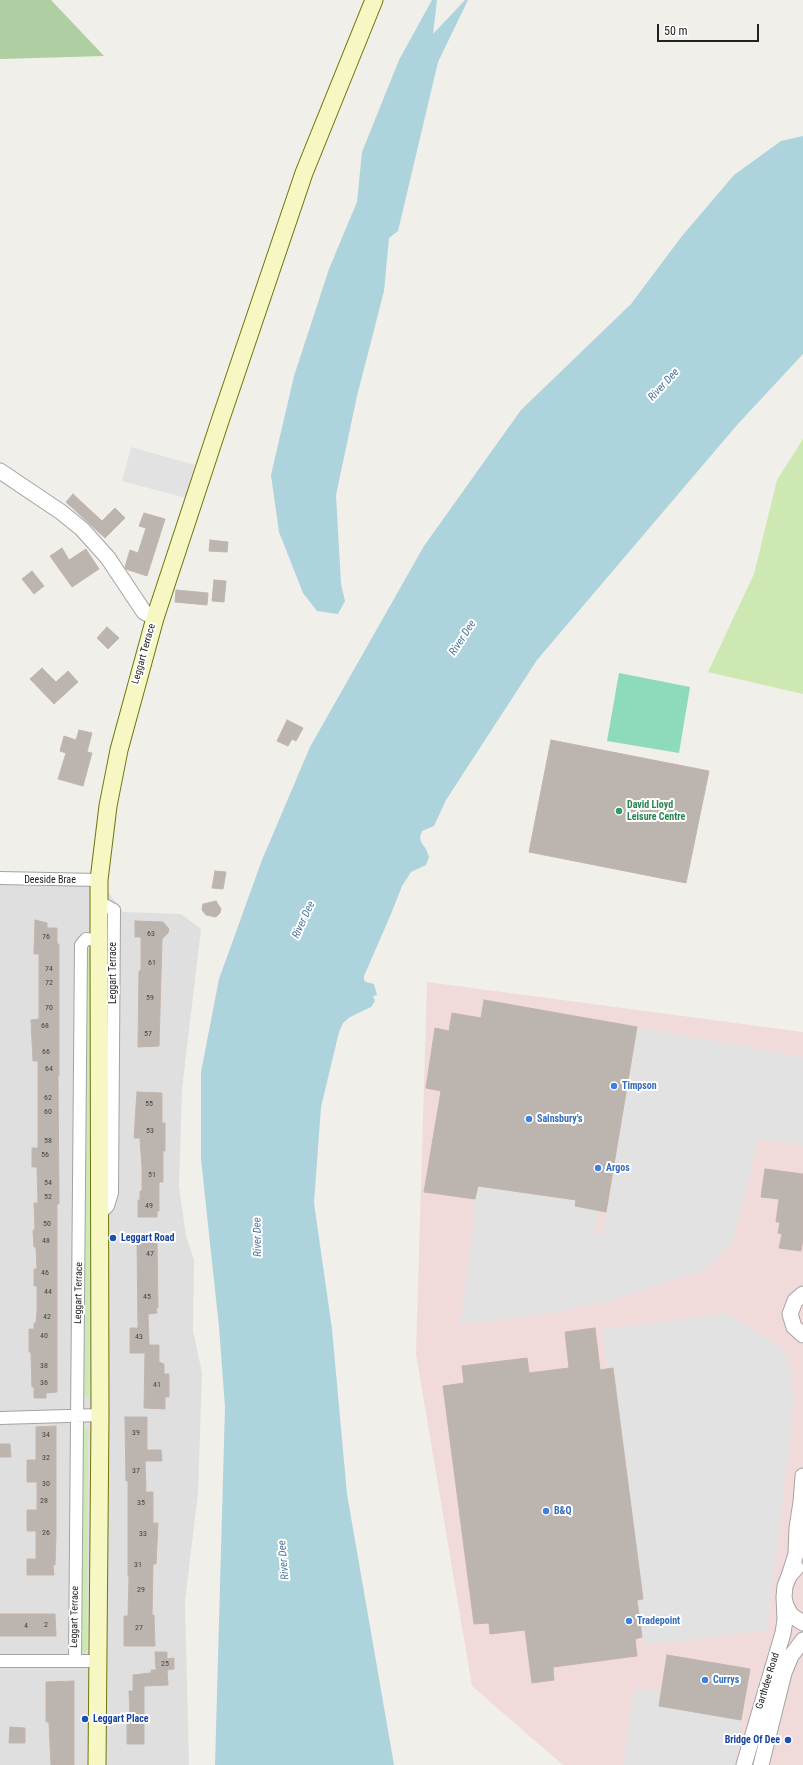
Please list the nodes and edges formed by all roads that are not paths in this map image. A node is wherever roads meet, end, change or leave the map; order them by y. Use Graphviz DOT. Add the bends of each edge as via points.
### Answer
graph roads {
  1 [pos="374,0"];
  2 [pos="0,470"];
  3 [pos="154,618"];
  4 [pos="0,878"];
  5 [pos="99,880"];
  6 [pos="99,902"];
  7 [pos="99,940"];
  8 [pos="98,1216"];
  9 [pos="803,1294"];
  10 [pos="798,1331"];
  11 [pos="803,1347"];
  12 [pos="100,1415"];
  13 [pos="78,1416"];
  14 [pos="0,1418"];
  15 [pos="803,1476"];
  16 [pos="802,1506"];
  17 [pos="803,1565"];
  18 [pos="789,1576"];
  19 [pos="784,1596"];
  20 [pos="803,1623"];
  21 [pos="803,1640"];
  22 [pos="0,1661"];
  23 [pos="98,1661"];
  24 [pos="75,1662"];
  25 [pos="97,1765"];
  26 [pos="744,1765"];
  27 [pos="761,1765"];
  1 -- 3 [label="main road, Leggart Terrace" via="304,173"];
  2 -- 3 [label="street" via="82,529 108,558 144,612"];
  3 -- 5 [label="main road, Leggart Terrace" via="119,750 108,806"];
  4 -- 5 [label="street, Deeside Brae"];
  5 -- 6 [label="main road, Leggart Terrace"];
  6 -- 7 [label="main road, Leggart Terrace"];
  6 -- 8 [label="street, Leggart Terrace" via="114,910 112,1193 108,1206"];
  7 -- 8 [label="main road, Leggart Terrace"];
  7 -- 13 [label="street, Leggart Terrace" via="86,939 82,945"];
  8 -- 12 [label="main road, Leggart Terrace"];
  9 -- 10 [label="street" via="795,1301 790,1314"];
  10 -- 11 [label="street"];
  12 -- 13 [label="street"];
  12 -- 23 [label="main road, Leggart Terrace"];
  13 -- 14 [label="street"];
  13 -- 24 [label="street, Leggart Terrace"];
  15 -- 16 [label="street"];
  16 -- 18 [label="street" via="797,1528 796,1554"];
  17 -- 18 [label="street"];
  18 -- 19 [label="street, Garthdee Road"];
  19 -- 20 [label="street" via="791,1615"];
  19 -- 26 [label="street, Garthdee Road" via="783,1633"];
  21 -- 27 [label="street, Garthdee Road" via="790,1656 784,1673"];
  22 -- 24 [label="street"];
  23 -- 24 [label="street"];
  23 -- 25 [label="main road, Leggart Terrace"];
}
